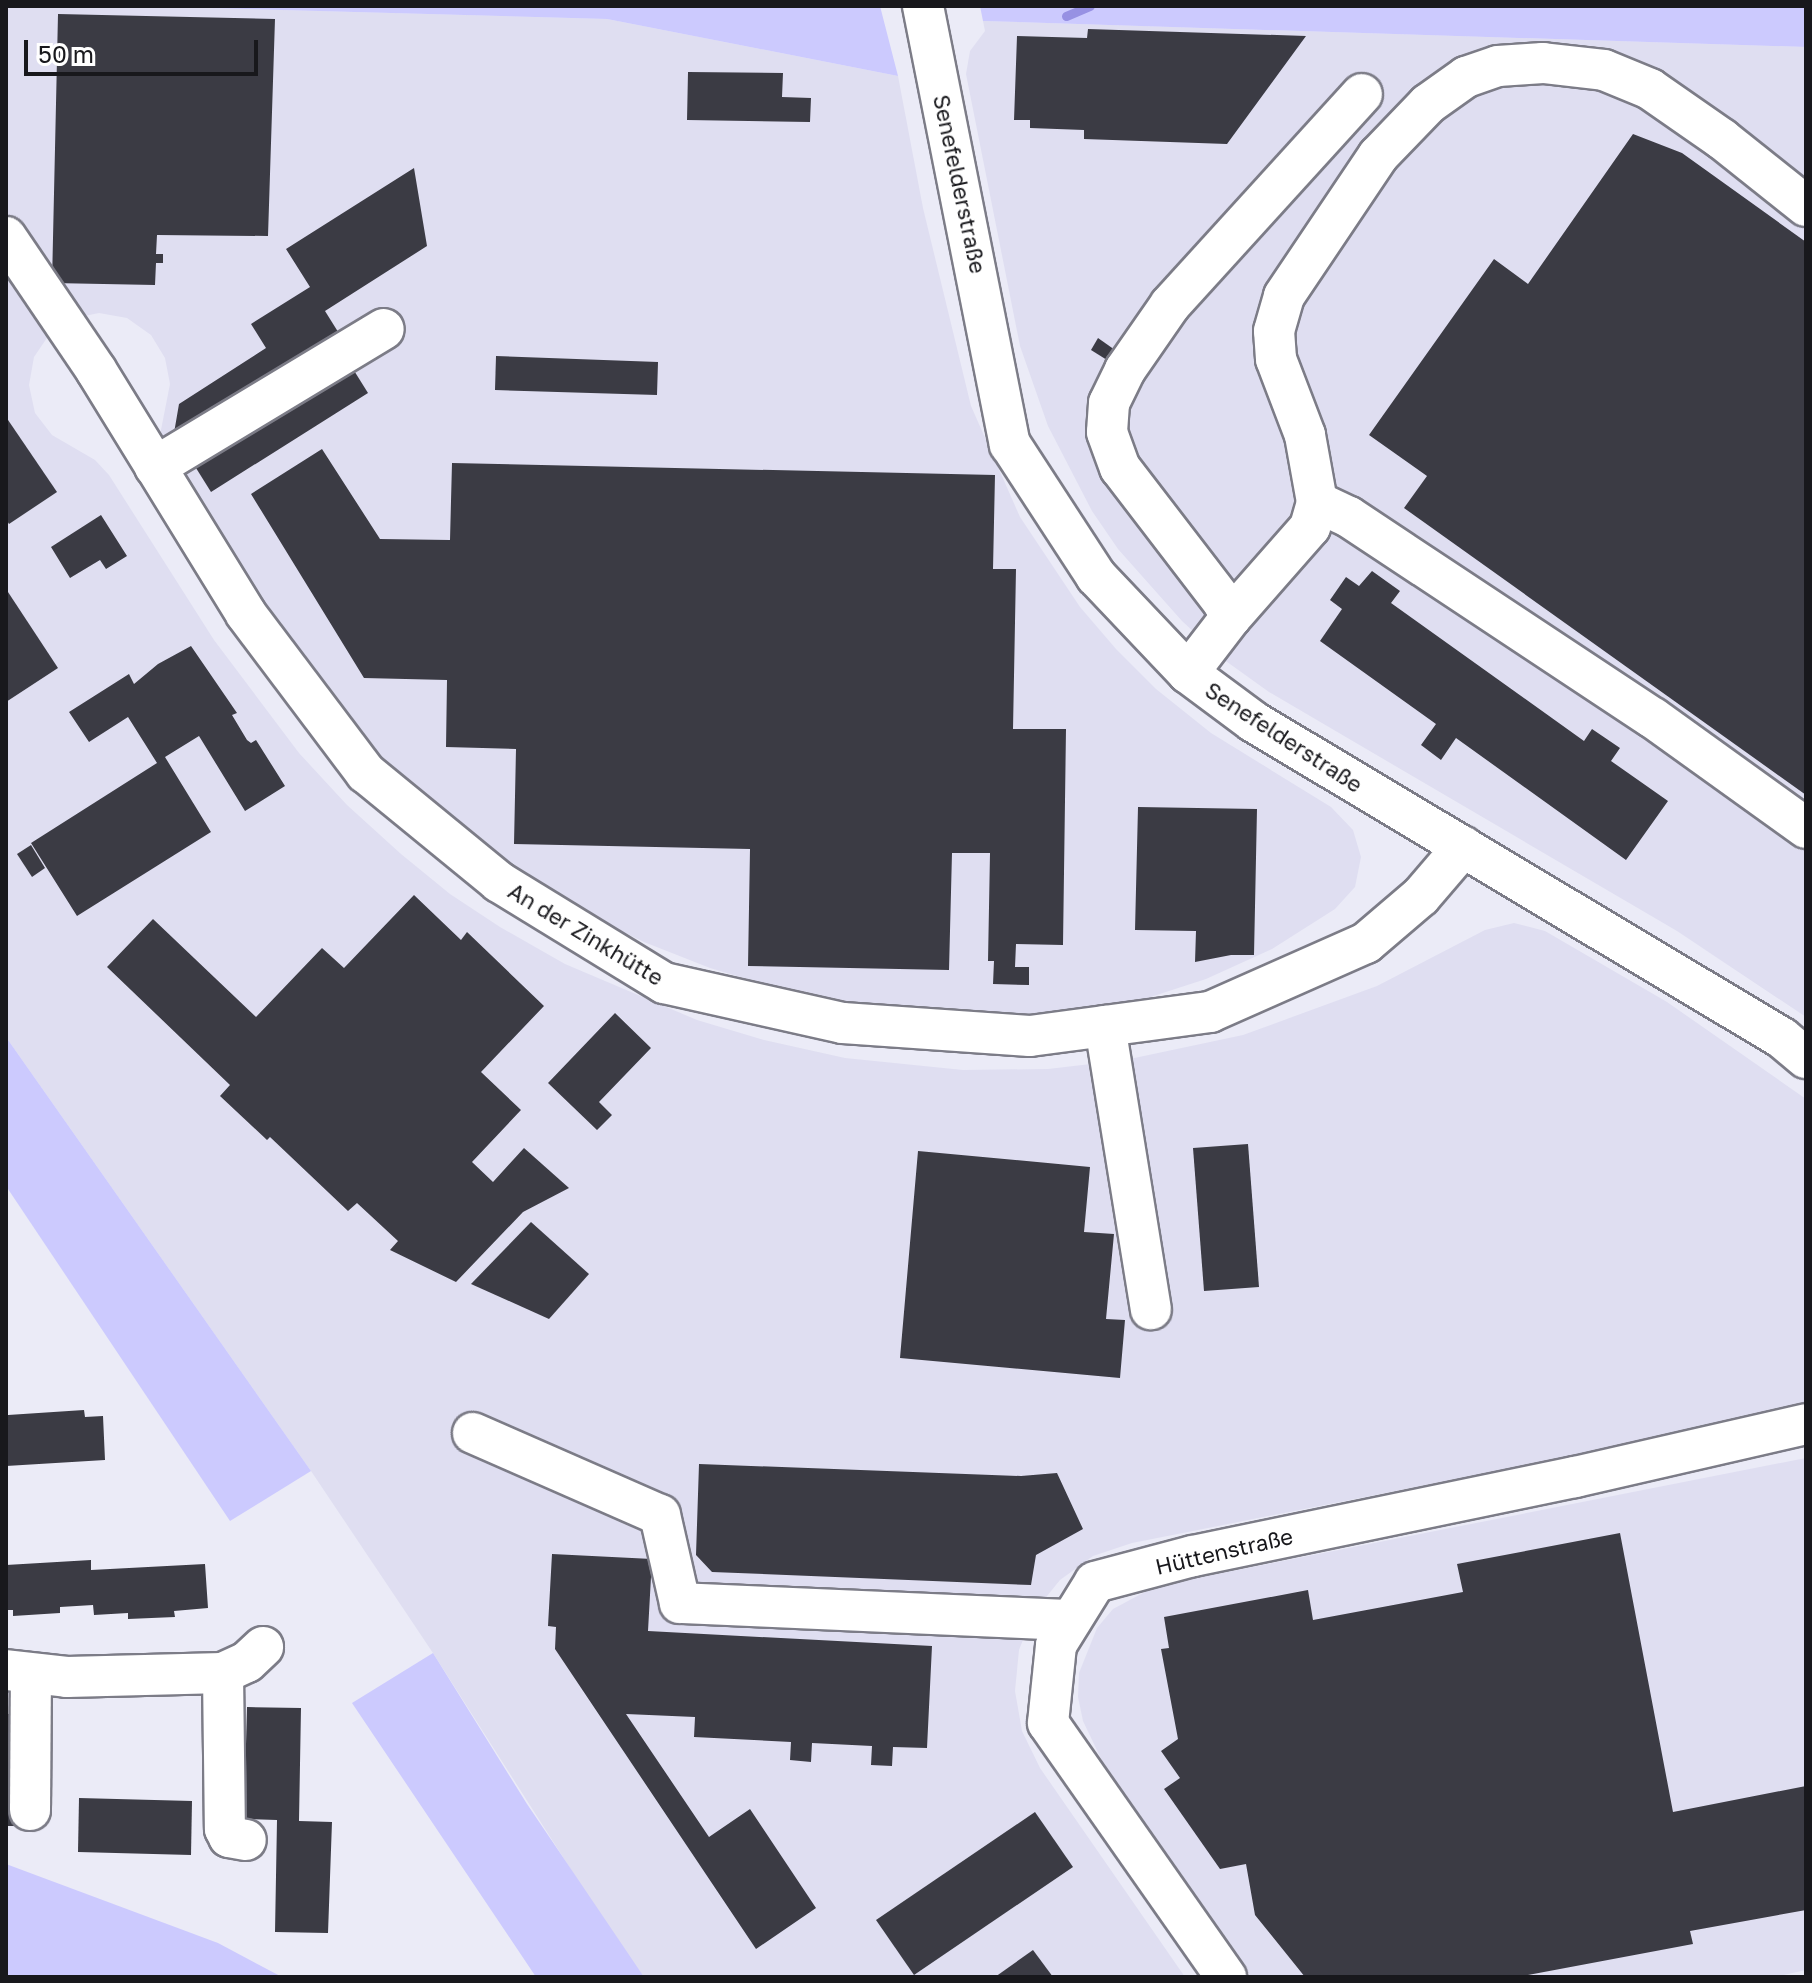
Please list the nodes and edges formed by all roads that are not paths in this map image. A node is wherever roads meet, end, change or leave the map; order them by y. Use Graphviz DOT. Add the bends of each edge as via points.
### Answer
graph roads {
  1 [pos="923,6"];
  2 [pos="1362,94"];
  3 [pos="1806,206"];
  4 [pos="6,237"];
  5 [pos="384,329"];
  6 [pos="155,467"];
  7 [pos="1317,502"];
  8 [pos="1231,617"];
  9 [pos="1188,673"];
  10 [pos="1806,828"];
  11 [pos="1463,847"];
  12 [pos="1105,1026"];
  13 [pos="1806,1058"];
  14 [pos="1151,1309"];
  15 [pos="1806,1424"];
  16 [pos="473,1433"];
  17 [pos="1071,1620"];
  18 [pos="263,1647"];
  19 [pos="19,1673"];
  20 [pos="223,1673"];
  21 [pos="30,1810"];
  22 [pos="246,1840"];
  23 [pos="1220,1975"];
  1 -- 9 [label="street, Senefelderstraße" via="1010,444 1096,576"];
  2 -- 8 [label="street" via="1170,305 1109,403 1110,445 1126,480"];
  3 -- 7 [label="street" via="1650,89 1604,70 1543,63 1498,66 1466,77 1428,104 1378,156 1284,296 1274,331 1276,359 1305,435"];
  4 -- 6 [label="street, An der Zinkhütte"];
  5 -- 6 [label="street"];
  6 -- 12 [label="street, An der Zinkhütte" via="246,614 366,773 499,882 664,983 843,1023 1030,1036"];
  7 -- 8 [label="street" via="1310,527"];
  7 -- 10 [label="street" via="1349,517 1653,718"];
  8 -- 9 [label="street"];
  9 -- 11 [label="street, Senefelderstraße" via="1254,722"];
  11 -- 12 [label="street, An der Zinkhütte" via="1421,896 1366,943 1210,1012"];
  11 -- 13 [label="street, Senefelderstraße" via="1782,1038"];
  12 -- 14 [label="street"];
  15 -- 17 [label="street, Hüttenstraße" via="1193,1556 1095,1582"];
  16 -- 17 [label="street" via="660,1515 680,1603"];
  17 -- 23 [label="street, Hüttenstraße" via="1056,1645 1048,1723"];
  18 -- 20 [label="street" via="237,1669"];
  19 -- 20 [label="street"];
  19 -- 21 [label="street"];
  20 -- 22 [label="street" via="225,1829 229,1837"];
}
